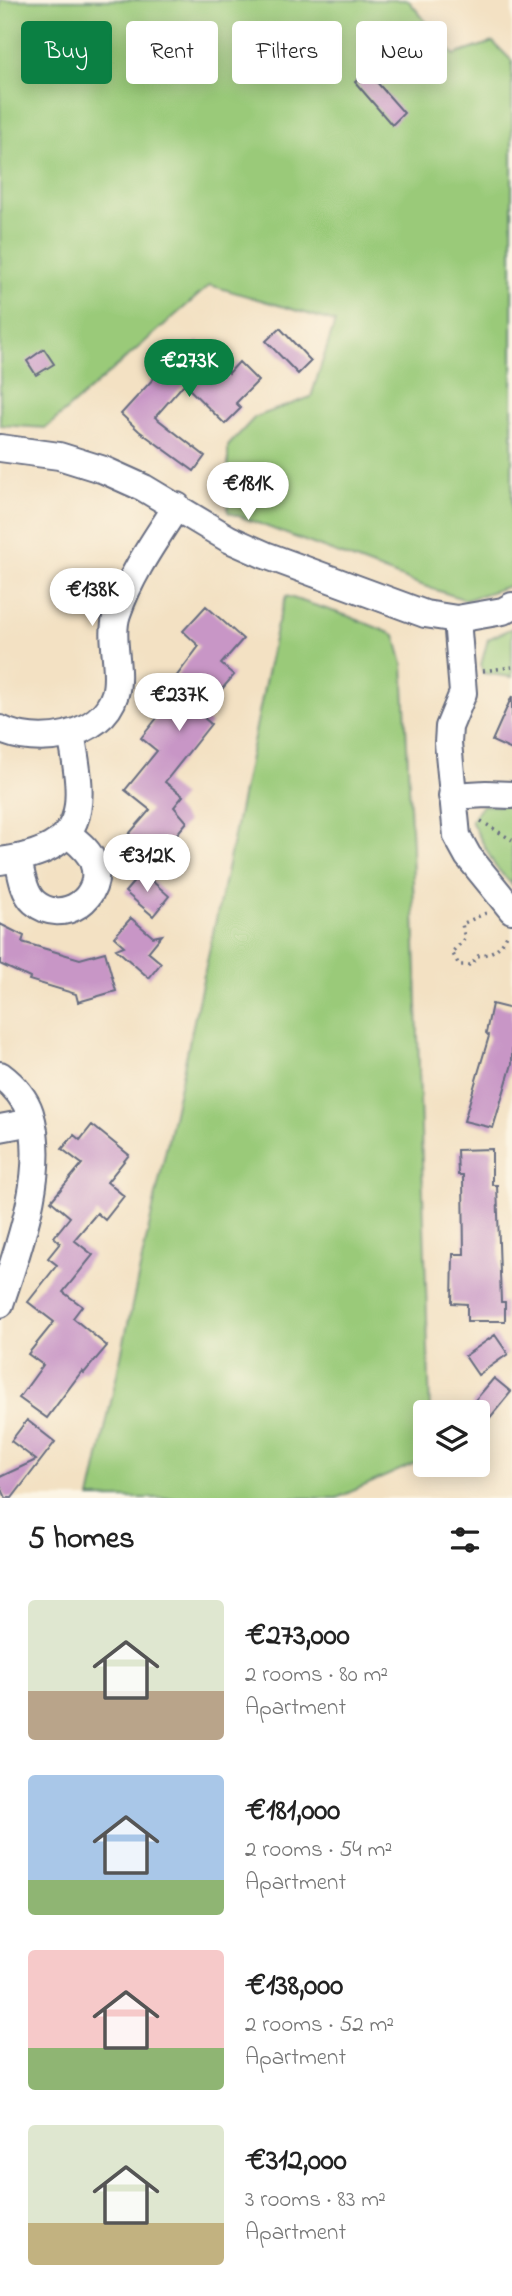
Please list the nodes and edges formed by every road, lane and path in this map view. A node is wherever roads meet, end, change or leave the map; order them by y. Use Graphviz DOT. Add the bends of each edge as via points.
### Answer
graph roads {
  1 [pos="0,448"];
  2 [pos="177,506"];
  3 [pos="512,606"];
  4 [pos="457,619"];
  5 [pos="512,667"];
  6 [pos="476,671"];
  7 [pos="0,729"];
  8 [pos="71,733"];
  9 [pos="512,795"];
  10 [pos="452,796"];
  11 [pos="472,817"];
  12 [pos="68,834"];
  13 [pos="512,840"];
  14 [pos="9,859"];
  15 [pos="504,917"];
  16 [pos="0,1075"];
  17 [pos="32,1122"];
  18 [pos="0,1128"];
  19 [pos="0,1302"];
  1 -- 2 [label="street" via="85,463"];
  2 -- 4 [label="street" via="229,539 265,555 425,614"];
  2 -- 8 [label="street" via="116,618 116,693 106,712 88,728"];
  3 -- 4 [label="street"];
  4 -- 10 [label="street" via="463,693 449,727"];
  5 -- 6 [label="path"];
  7 -- 8 [label="street" via="43,737"];
  8 -- 12 [label="street" via="79,796"];
  9 -- 10 [label="street"];
  10 -- 15 [label="street" via="457,836"];
  11 -- 13 [label="path"];
  12 -- 14 [label="street" via="52,846"];
  12 -- 14 [label="street" via="86,850 96,874 96,884 81,904 63,911 41,907"];
  15 -- 15 [label="path" via="462,924 465,939 452,952 459,965 471,965 478,956 503,944"];
  16 -- 17 [label="street" via="17,1091"];
  17 -- 18 [label="street"];
  17 -- 19 [label="street" via="35,1157 31,1191"];
}
